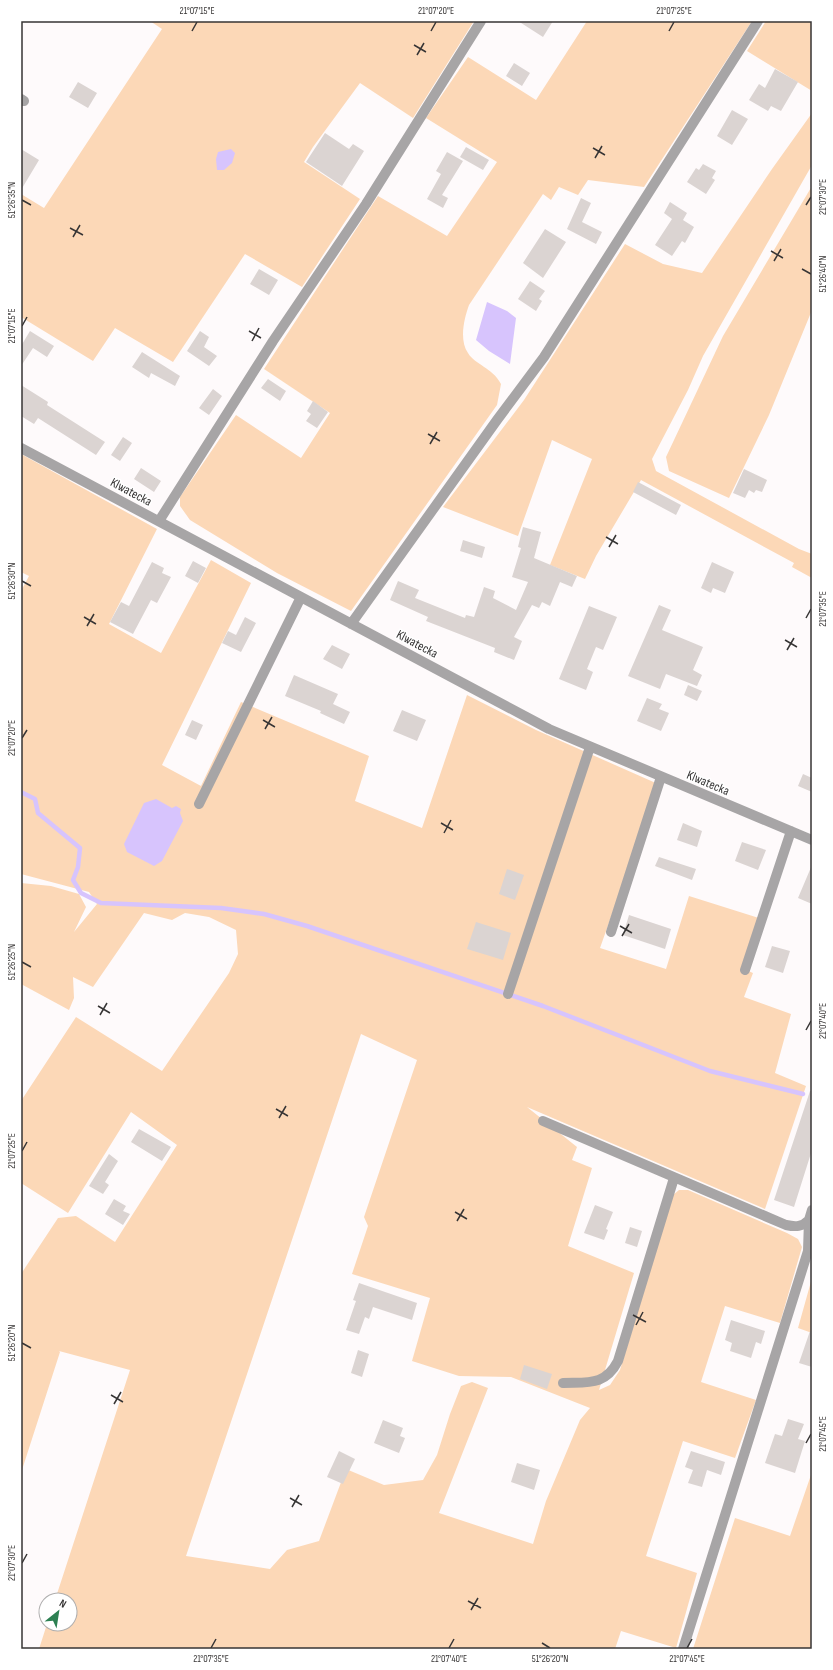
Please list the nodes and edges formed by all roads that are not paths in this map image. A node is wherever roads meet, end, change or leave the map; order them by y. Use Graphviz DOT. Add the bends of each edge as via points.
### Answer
graph roads {
  1 [pos="481,21"];
  2 [pos="758,21"];
  3 [pos="21,448"];
  4 [pos="159,521"];
  5 [pos="301,597"];
  6 [pos="351,624"];
  7 [pos="590,747"];
  8 [pos="661,777"];
  9 [pos="199,804"];
  10 [pos="791,831"];
  11 [pos="812,840"];
  12 [pos="611,932"];
  13 [pos="745,970"];
  14 [pos="508,994"];
  15 [pos="543,1121"];
  16 [pos="674,1178"];
  17 [pos="811,1215"];
  18 [pos="563,1383"];
  19 [pos="683,1649"];
  1 -- 4 [label="street" via="366,204 272,341"];
  2 -- 6 [label="street" via="544,357"];
  3 -- 4 [label="street, Klwatecka"];
  4 -- 5 [label="street, Klwatecka"];
  5 -- 6 [label="street, Klwatecka"];
  5 -- 9 [label="street"];
  6 -- 7 [label="street, Klwatecka" via="549,729"];
  7 -- 8 [label="street, Klwatecka"];
  7 -- 14 [label="street"];
  8 -- 10 [label="street, Klwatecka"];
  8 -- 12 [label="street"];
  10 -- 11 [label="street, Klwatecka"];
  10 -- 13 [label="street"];
  15 -- 16 [label="street"];
  16 -- 17 [label="street" via="786,1225 796,1227"];
  16 -- 18 [label="street" via="613,1371 599,1381"];
  17 -- 19 [label="street" via="808,1252"];
}
